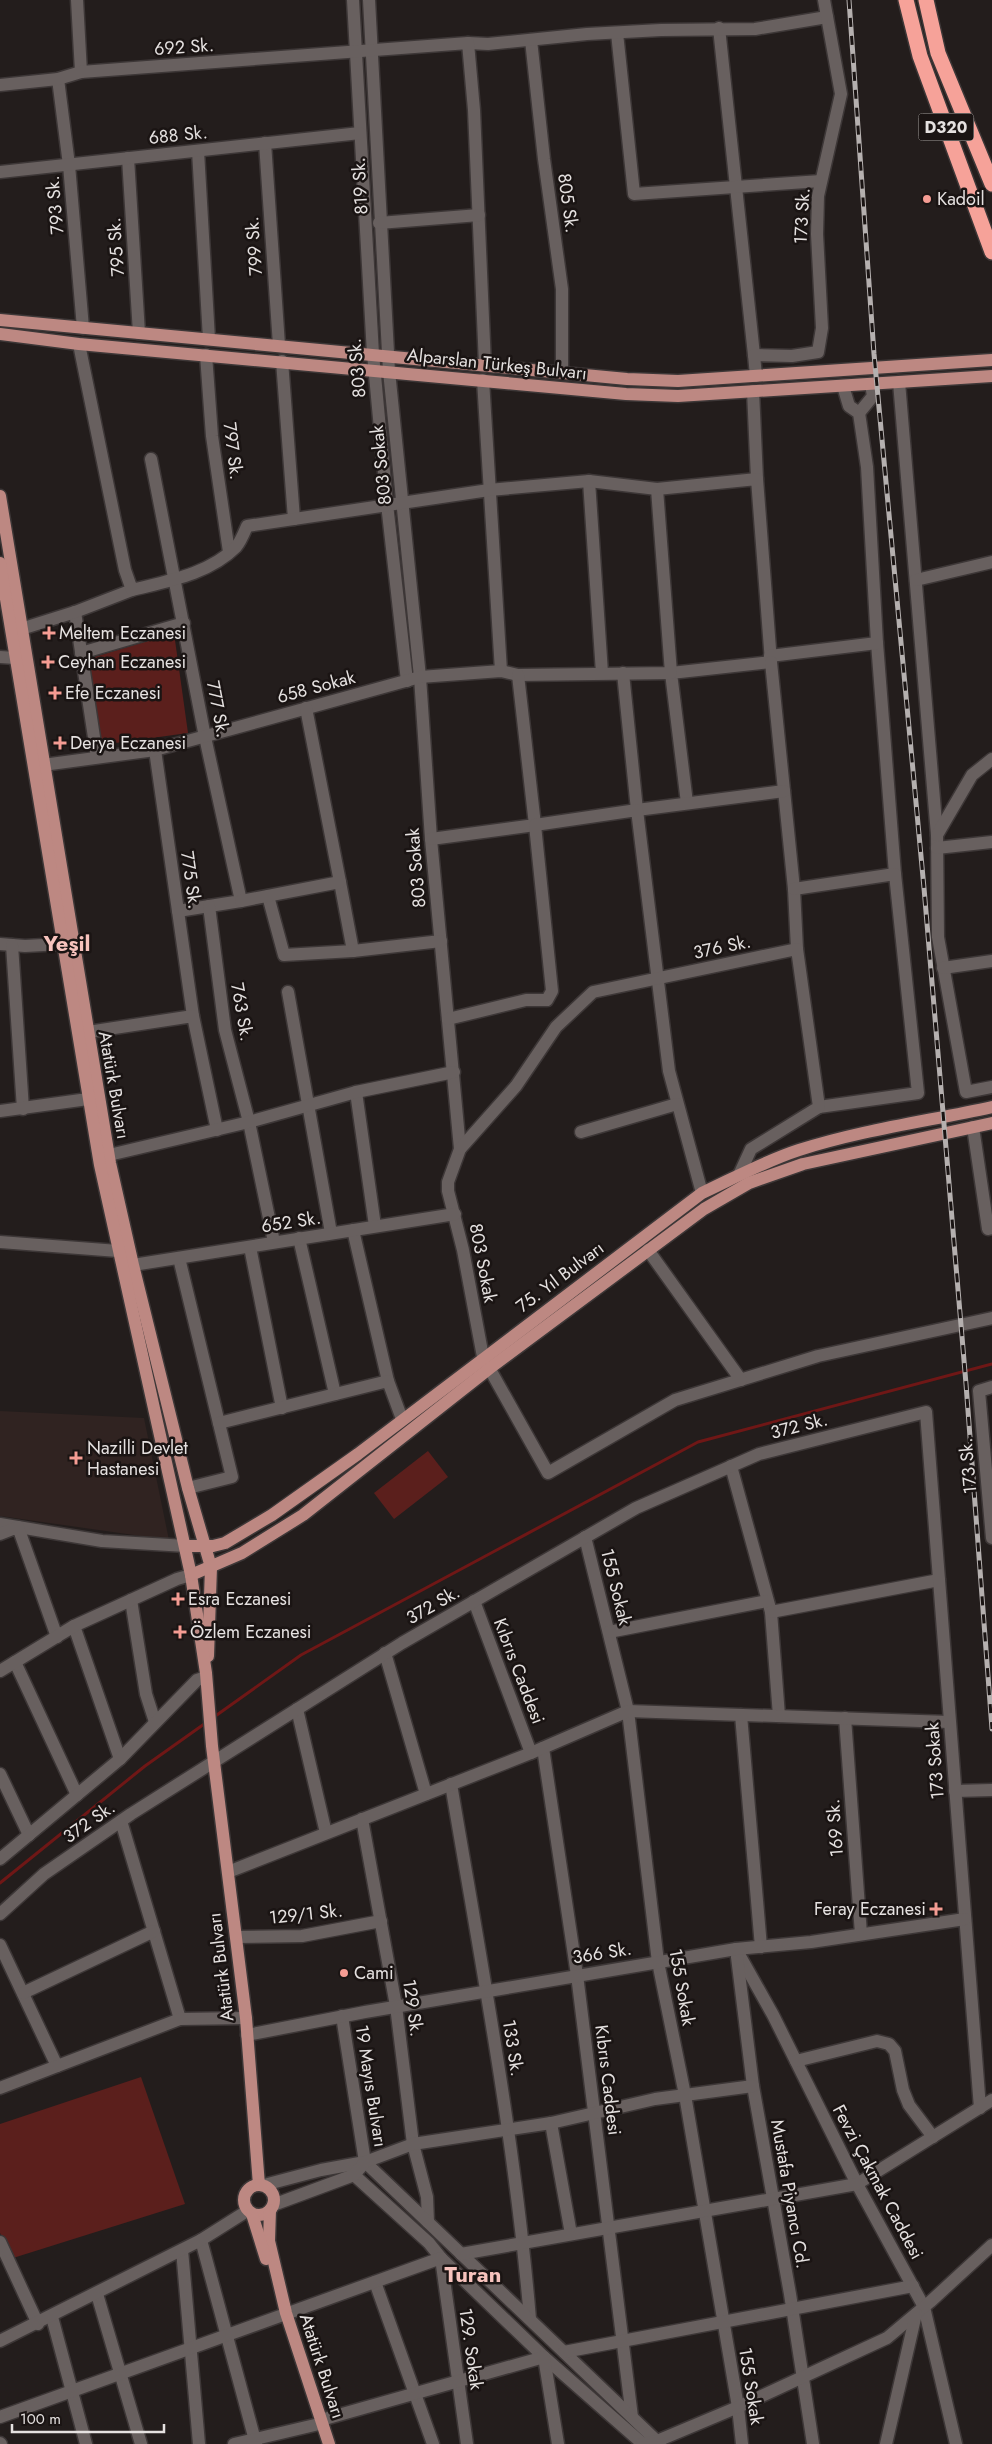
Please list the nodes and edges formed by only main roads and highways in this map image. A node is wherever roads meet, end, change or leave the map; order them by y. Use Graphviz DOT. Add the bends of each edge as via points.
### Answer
graph roads {
  1 [pos="906,0"];
  2 [pos="926,0"];
  3 [pos="992,184"];
  4 [pos="992,252"];
  5 [pos="0,320"];
  6 [pos="0,334"];
  7 [pos="992,360"];
  8 [pos="992,376"];
  9 [pos="0,496"];
  10 [pos="4,542"];
  11 [pos="0,563"];
  12 [pos="992,1107"];
  13 [pos="992,1123"];
  14 [pos="486,1363"];
  15 [pos="186,1546"];
  16 [pos="206,1546"];
  17 [pos="211,1567"];
  18 [pos="191,1575"];
  19 [pos="206,1677"];
  20 [pos="261,2185"];
  21 [pos="272,2207"];
  22 [pos="250,2212"];
  23 [pos="284,2313"];
  24 [pos="320,2422"];
  25 [pos="325,2444"];
  26 [pos="329,2444"];
  1 -- 4 [label="highway, D320" via="920,56"];
  2 -- 3 [label="highway, D320" via="938,53"];
  5 -- 7 [label="main road, Alparslan Türkeş Bulvarı" via="678,380"];
  6 -- 8 [label="main road, Alparslan Türkeş Bulvarı" via="79,344 678,396"];
  9 -- 10 [label="main road, Atatürk Bulvarı"];
  10 -- 16 [label="main road, Atatürk Bulvarı" via="108,1155 188,1488"];
  11 -- 15 [label="main road, Atatürk Bulvarı" via="88,1099 118,1251"];
  12 -- 14 [label="main road, 75. Yıl Bulvarı" via="808,1148 702,1193"];
  13 -- 14 [label="main road, 75. Yıl Bulvarı" via="803,1164 749,1183 704,1209"];
  14 -- 16 [label="main road, 75. Yıl Bulvarı" via="402,1419 272,1515 225,1543"];
  14 -- 17 [label="main road, 75. Yıl Bulvarı" via="303,1515 242,1553"];
  15 -- 16 [label="main road, 75. Yıl Bulvarı"];
  15 -- 18 [label="main road, Atatürk Bulvarı"];
  16 -- 17 [label="main road, Atatürk Bulvarı"];
  17 -- 18 [label="main road, 75. Yıl Bulvarı"];
  17 -- 19 [label="main road, Atatürk Bulvarı"];
  18 -- 19 [label="main road, Atatürk Bulvarı"];
  19 -- 20 [label="main road, Atatürk Bulvarı" via="246,2018"];
  20 -- 21 [label="main road" via="273,2194"];
  20 -- 22 [label="main road" via="249,2188 244,2195 244,2206"];
  21 -- 22 [label="main road" via="261,2215"];
  21 -- 23 [label="main road, Atatürk Bulvarı" via="269,2240"];
  22 -- 23 [label="main road, Atatürk Bulvarı"];
  23 -- 24 [label="main road, Atatürk Bulvarı"];
  24 -- 25 [label="main road, Atatürk Bulvarı"];
  24 -- 26 [label="main road, Atatürk Bulvarı"];
}
